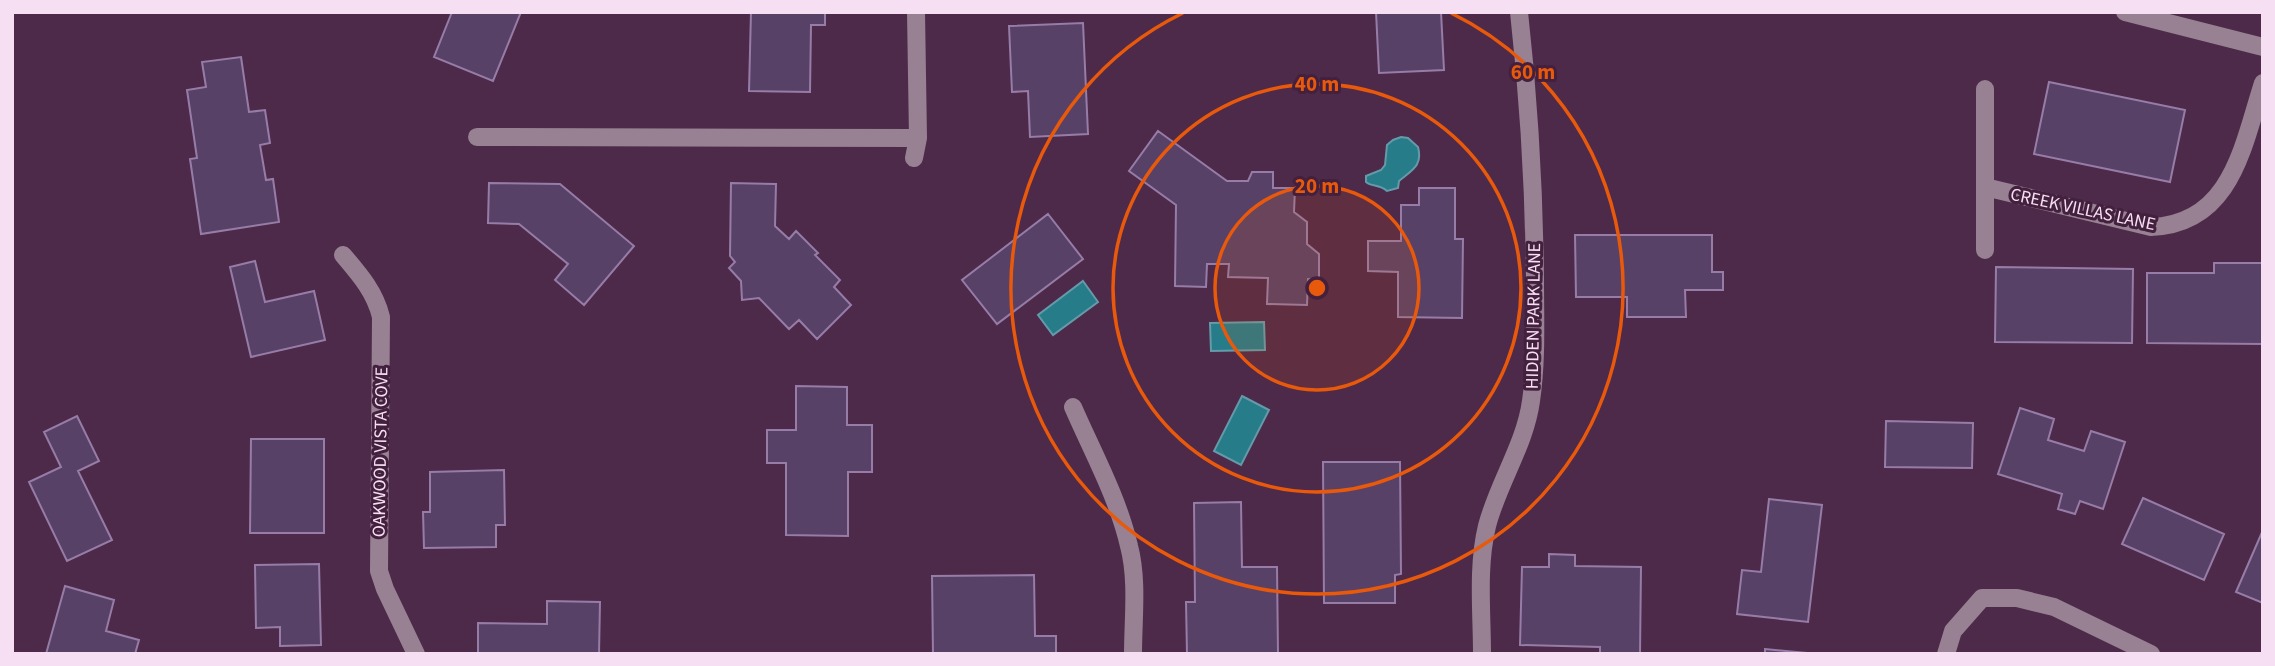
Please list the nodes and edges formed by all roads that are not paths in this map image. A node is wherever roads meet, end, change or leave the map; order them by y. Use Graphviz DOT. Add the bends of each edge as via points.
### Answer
graph roads {
  1 [pos="916,12"];
  2 [pos="1520,12"];
  3 [pos="2125,12"];
  4 [pos="2263,47"];
  5 [pos="2263,83"];
  6 [pos="1984,89"];
  7 [pos="477,137"];
  8 [pos="918,138"];
  9 [pos="914,158"];
  10 [pos="1984,187"];
  11 [pos="1984,250"];
  12 [pos="344,255"];
  13 [pos="1073,407"];
  14 [pos="416,654"];
  15 [pos="1133,654"];
  16 [pos="1482,654"];
  17 [pos="1946,654"];
  18 [pos="2151,654"];
  1 -- 8 [label="street"];
  2 -- 16 [label="street, HIDDEN PARK LANE" via="1534,193 1535,366 1521,438 1487,528 1482,559"];
  3 -- 4 [label="street"];
  5 -- 10 [label="street, CREEK VILLAS LANE" via="2223,192 2186,221 2151,227"];
  6 -- 10 [label="street, CREEK VILLAS LANE"];
  7 -- 8 [label="street"];
  8 -- 9 [label="street"];
  10 -- 11 [label="street, CREEK VILLAS LANE"];
  12 -- 14 [label="street, OAKWOOD VISTA COVE" via="366,282 382,317 379,571"];
  13 -- 15 [label="street" via="1117,505 1130,548"];
  17 -- 18 [label="street" via="1953,631 1982,598 2017,598 2054,607"];
}
